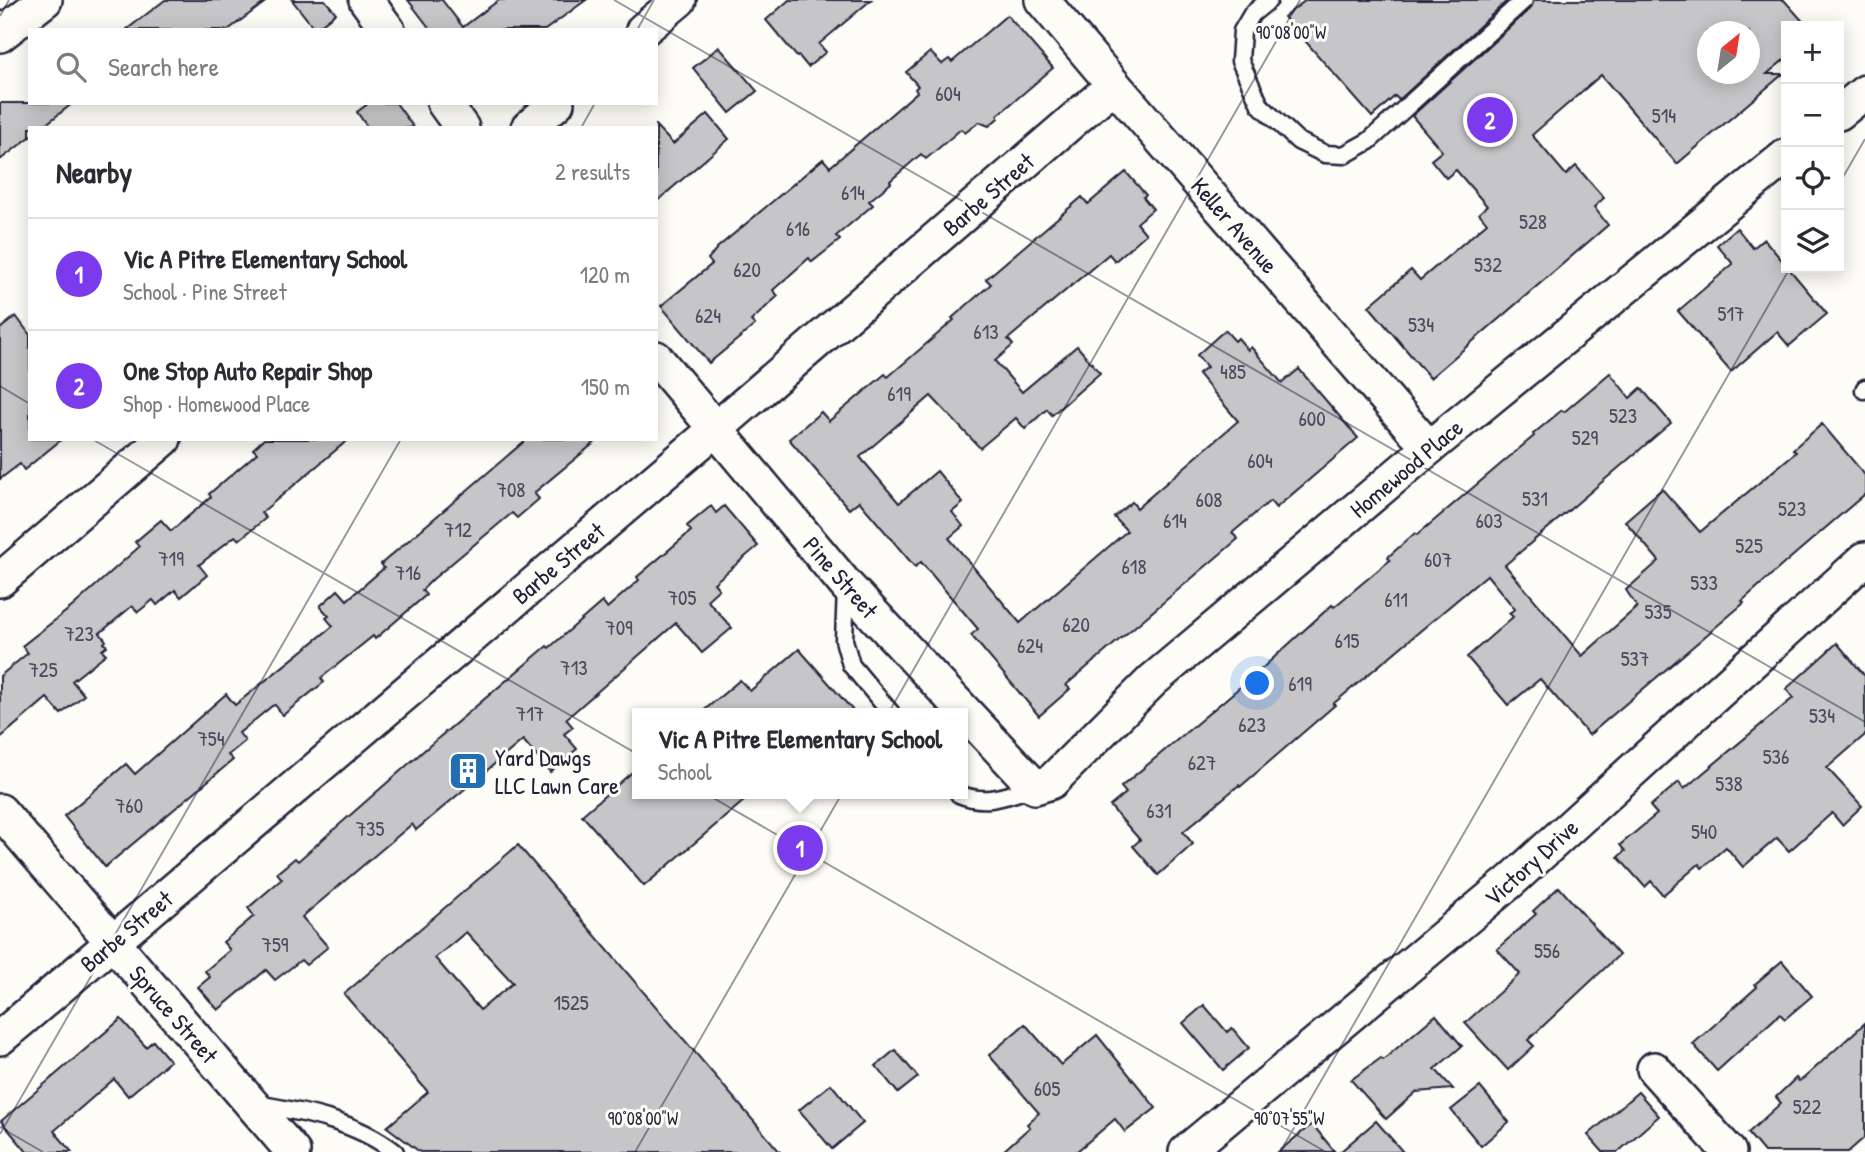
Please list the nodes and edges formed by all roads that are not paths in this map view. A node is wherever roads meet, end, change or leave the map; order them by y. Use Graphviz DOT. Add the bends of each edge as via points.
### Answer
graph roads {
  1 [pos="45,0"];
  2 [pos="366,0"];
  3 [pos="678,0"];
  4 [pos="1042,0"];
  5 [pos="1269,0"];
  6 [pos="1524,0"];
  7 [pos="387,28"];
  8 [pos="645,28"];
  9 [pos="0,35"];
  10 [pos="1114,85"];
  11 [pos="1865,92"];
  12 [pos="445,105"];
  13 [pos="555,105"];
  14 [pos="1844,109"];
  15 [pos="461,126"];
  16 [pos="530,126"];
  17 [pos="1781,160"];
  18 [pos="658,360"];
  19 [pos="717,428"];
  20 [pos="162,441"];
  21 [pos="1429,448"];
  22 [pos="1865,559"];
  23 [pos="0,580"];
  24 [pos="846,585"];
  25 [pos="887,708"];
  26 [pos="961,708"];
  27 [pos="968,715"];
  28 [pos="1035,787"];
  29 [pos="968,798"];
  30 [pos="0,811"];
  31 [pos="112,942"];
  32 [pos="0,1038"];
  33 [pos="1654,1069"];
  34 [pos="250,1102"];
  35 [pos="293,1152"];
  36 [pos="395,1152"];
  37 [pos="1186,1152"];
  38 [pos="1729,1152"];
  1 -- 9 [label="street"];
  2 -- 7 [label="street"];
  3 -- 8 [label="street"];
  4 -- 10 [label="street, Keller Avenue"];
  5 -- 6 [label="lane" via="1252,15 1241,41 1240,61 1260,105 1298,141 1325,154 1344,155 1369,141"];
  10 -- 19 [label="street, Barbe Street"];
  10 -- 21 [label="street, Keller Avenue"];
  11 -- 14 [label="street"];
  12 -- 15 [label="street"];
  13 -- 16 [label="street"];
  17 -- 21 [label="street, Homewood Place"];
  18 -- 19 [label="street, Pine Street"];
  19 -- 24 [label="street, Pine Street"];
  19 -- 31 [label="street, Barbe Street"];
  20 -- 23 [label="street"];
  21 -- 28 [label="street, Homewood Place" via="1153,680 1051,782"];
  22 -- 37 [label="street, Victory Drive" via="1512,880"];
  24 -- 25 [label="lane" via="844,640 851,665"];
  24 -- 26 [label="street, Pine Street"];
  27 -- 28 [label="street, Pine Street"];
  28 -- 29 [label="lane" via="989,800"];
  30 -- 31 [label="street, Spruce Street"];
  31 -- 32 [label="street, Barbe Street"];
  31 -- 34 [label="street, Spruce Street"];
  33 -- 38 [label="street"];
  34 -- 35 [label="street, Spruce Street"];
  34 -- 36 [label="lane" via="321,1115"];
}
